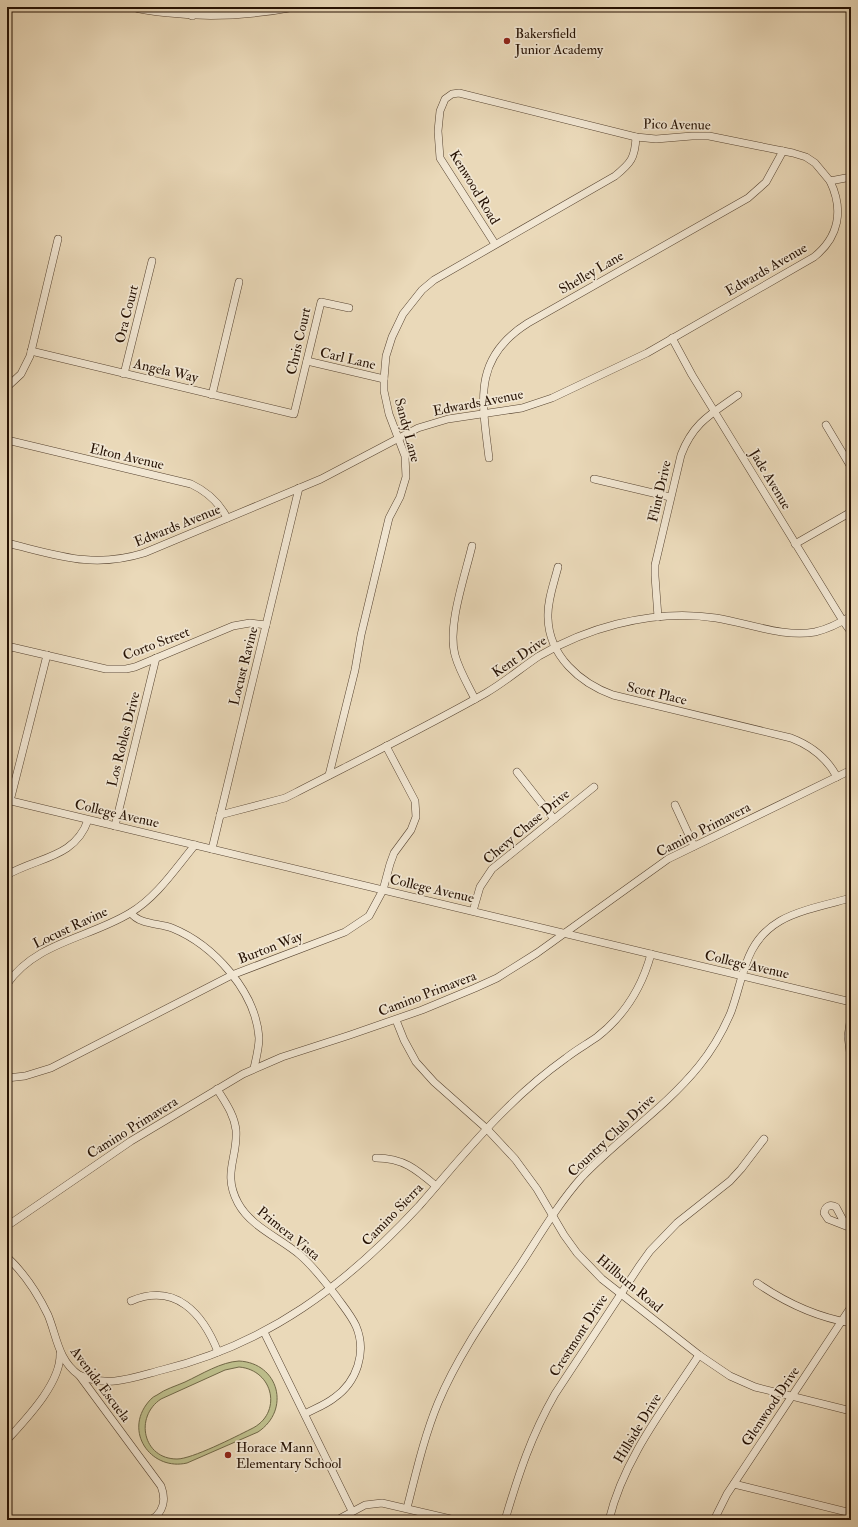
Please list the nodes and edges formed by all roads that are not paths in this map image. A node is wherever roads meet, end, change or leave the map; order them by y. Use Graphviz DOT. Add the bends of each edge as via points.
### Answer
graph roads {
  1 [pos="132,7"];
  2 [pos="192,7"];
  3 [pos="295,7"];
  4 [pos="192,16"];
  5 [pos="448,96"];
  6 [pos="636,137"];
  7 [pos="783,151"];
  8 [pos="851,177"];
  9 [pos="830,181"];
  10 [pos="58,239"];
  11 [pos="495,244"];
  12 [pos="152,262"];
  13 [pos="239,282"];
  14 [pos="349,308"];
  15 [pos="672,338"];
  16 [pos="31,351"];
  17 [pos="307,361"];
  18 [pos="124,374"];
  19 [pos="384,380"];
  20 [pos="7,387"];
  21 [pos="212,394"];
  22 [pos="738,395"];
  23 [pos="715,411"];
  24 [pos="294,414"];
  25 [pos="483,414"];
  26 [pos="826,425"];
  27 [pos="399,438"];
  28 [pos="7,440"];
  29 [pos="489,458"];
  30 [pos="851,467"];
  31 [pos="594,479"];
  32 [pos="299,488"];
  33 [pos="670,497"];
  34 [pos="851,512"];
  35 [pos="227,518"];
  36 [pos="7,543"];
  37 [pos="796,544"];
  38 [pos="472,546"];
  39 [pos="558,567"];
  40 [pos="851,616"];
  41 [pos="658,617"];
  42 [pos="843,621"];
  43 [pos="266,625"];
  44 [pos="851,632"];
  45 [pos="7,646"];
  46 [pos="555,647"];
  47 [pos="47,655"];
  48 [pos="156,658"];
  49 [pos="475,699"];
  50 [pos="386,746"];
  51 [pos="851,770"];
  52 [pos="517,772"];
  53 [pos="329,775"];
  54 [pos="837,777"];
  55 [pos="594,787"];
  56 [pos="9,801"];
  57 [pos="675,805"];
  58 [pos="220,815"];
  59 [pos="554,819"];
  60 [pos="88,820"];
  61 [pos="115,826"];
  62 [pos="195,845"];
  63 [pos="694,846"];
  64 [pos="212,849"];
  65 [pos="7,875"];
  66 [pos="383,890"];
  67 [pos="851,898"];
  68 [pos="473,911"];
  69 [pos="131,913"];
  70 [pos="565,933"];
  71 [pos="651,954"];
  72 [pos="232,975"];
  73 [pos="742,976"];
  74 [pos="7,984"];
  75 [pos="851,1002"];
  76 [pos="851,1016"];
  77 [pos="396,1020"];
  78 [pos="851,1060"];
  79 [pos="254,1068"];
  80 [pos="7,1078"];
  81 [pos="217,1089"];
  82 [pos="487,1129"];
  83 [pos="764,1139"];
  84 [pos="376,1158"];
  85 [pos="436,1186"];
  86 [pos="552,1216"];
  87 [pos="7,1226"];
  88 [pos="7,1257"];
  89 [pos="757,1283"];
  90 [pos="331,1289"];
  91 [pos="620,1294"];
  92 [pos="131,1301"];
  93 [pos="851,1308"];
  94 [pos="842,1321"];
  95 [pos="851,1323"];
  96 [pos="264,1332"];
  97 [pos="60,1351"];
  98 [pos="218,1352"];
  99 [pos="699,1355"];
  100 [pos="78,1375"];
  101 [pos="792,1396"];
  102 [pos="851,1411"];
  103 [pos="305,1414"];
  104 [pos="7,1440"];
  105 [pos="734,1484"];
  106 [pos="407,1508"];
  107 [pos="352,1511"];
  108 [pos="851,1513"];
  109 [pos="151,1520"];
  110 [pos="337,1520"];
  111 [pos="455,1520"];
  112 [pos="505,1520"];
  113 [pos="609,1520"];
  114 [pos="714,1520"];
  1 -- 4 [label="street"];
  2 -- 4 [label="street"];
  3 -- 4 [label="street" via="245,14"];
  5 -- 6 [label="street, Pico Avenue" via="459,93"];
  5 -- 11 [label="street, Kenwood Road" via="442,104 439,123 440,158"];
  6 -- 7 [label="street, Pico Avenue" via="656,139 709,136"];
  6 -- 11 [label="street, Sandy Lane" via="636,152 615,176"];
  7 -- 9 [label="street, Pico Avenue" via="806,157 815,163"];
  7 -- 25 [label="street, Shelley Lane" via="766,182 748,198 528,323 510,336 496,354 486,376 483,388"];
  8 -- 9 [label="street"];
  9 -- 15 [label="street, Edwards Avenue" via="837,198 838,217 832,236 821,252"];
  10 -- 16 [label="street"];
  11 -- 19 [label="street, Sandy Lane" via="434,280 412,301 392,337 386,356"];
  12 -- 18 [label="street, Ora Court"];
  13 -- 21 [label="street"];
  14 -- 17 [label="street, Chris Court" via="321,302"];
  15 -- 23 [label="street, Jade Avenue"];
  15 -- 25 [label="street, Edwards Avenue" via="647,353 552,398 522,408"];
  16 -- 18 [label="street, Angela Way"];
  16 -- 20 [label="street" via="21,374"];
  17 -- 19 [label="street, Carl Lane"];
  17 -- 24 [label="street, Chris Court"];
  18 -- 21 [label="street, Angela Way"];
  19 -- 27 [label="street, Sandy Lane" via="389,414"];
  21 -- 24 [label="street, Angela Way"];
  22 -- 23 [label="street, Flint Drive"];
  23 -- 33 [label="street, Flint Drive" via="698,426 685,444"];
  23 -- 37 [label="street, Jade Avenue"];
  25 -- 27 [label="street, Edwards Avenue" via="433,423"];
  25 -- 29 [label="street, Shelley Lane"];
  26 -- 30 [label="street"];
  27 -- 32 [label="street, Edwards Avenue"];
  27 -- 53 [label="street, Sandy Lane" via="405,456 404,482 400,497 389,518"];
  28 -- 35 [label="street, Elton Avenue" via="191,484 213,498"];
  31 -- 33 [label="street"];
  32 -- 35 [label="street, Edwards Avenue"];
  32 -- 43 [label="street, Locust Ravine"];
  33 -- 41 [label="street, Flint Drive" via="655,565"];
  34 -- 37 [label="street"];
  35 -- 36 [label="street, Edwards Avenue" via="144,553 116,560 79,560"];
  37 -- 42 [label="street, Jade Avenue"];
  38 -- 49 [label="street" via="454,621 453,642 458,666"];
  39 -- 46 [label="street, Scott Place" via="548,617"];
  40 -- 42 [label="street, Kent Drive"];
  41 -- 42 [label="street, Kent Drive" via="715,618 794,634 816,632"];
  41 -- 46 [label="street, Kent Drive" via="602,628"];
  42 -- 44 [label="street, Jade Avenue"];
  43 -- 48 [label="street, Corto Street" via="250,623 233,626"];
  43 -- 58 [label="street, Locust Ravine"];
  45 -- 47 [label="street, Corto Street"];
  46 -- 49 [label="street, Kent Drive"];
  46 -- 54 [label="street, Scott Place" via="571,670 591,686 620,697 791,738 821,755"];
  47 -- 48 [label="street, Corto Street" via="114,670 135,667"];
  47 -- 56 [label="street"];
  48 -- 61 [label="street, Los Robles Drive"];
  49 -- 50 [label="street, Kent Drive"];
  50 -- 53 [label="street, Kent Drive"];
  50 -- 66 [label="street, Burton Way" via="413,796 416,808 414,824 394,853"];
  51 -- 54 [label="street, Camino Primavera"];
  52 -- 59 [label="street"];
  53 -- 58 [label="street, Kent Drive" via="285,798"];
  54 -- 63 [label="street, Camino Primavera"];
  55 -- 59 [label="street, Chevy Chase Drive"];
  56 -- 60 [label="street, College Avenue"];
  57 -- 63 [label="street"];
  58 -- 64 [label="street, Locust Ravine"];
  59 -- 68 [label="street, Chevy Chase Drive" via="492,870 480,887"];
  60 -- 61 [label="street, College Avenue"];
  60 -- 65 [label="street" via="82,834 69,848"];
  61 -- 62 [label="street, College Avenue"];
  62 -- 64 [label="street, College Avenue"];
  62 -- 69 [label="street, Locust Ravine" via="145,903"];
  63 -- 70 [label="street, Camino Primavera" via="668,860"];
  64 -- 66 [label="street, College Avenue"];
  66 -- 68 [label="street, College Avenue"];
  66 -- 72 [label="street, Burton Way" via="370,916 346,932"];
  67 -- 73 [label="street, Country Club Drive" via="791,916 772,926 750,952"];
  68 -- 70 [label="street, College Avenue"];
  69 -- 72 [label="street" via="135,918 171,928 197,941"];
  69 -- 74 [label="street, Locust Ravine" via="50,948 17,972"];
  70 -- 71 [label="street, College Avenue"];
  70 -- 77 [label="street, Camino Primavera" via="497,978"];
  71 -- 73 [label="street, College Avenue"];
  71 -- 82 [label="street, Camino Sierra" via="637,991 619,1016 520,1095"];
  72 -- 79 [label="street" via="247,1000 257,1029 258,1046"];
  72 -- 80 [label="street, Burton Way" via="51,1068 25,1076"];
  73 -- 75 [label="street, College Avenue"];
  73 -- 86 [label="street, Country Club Drive" via="730,1013 701,1064 673,1095 598,1161"];
  76 -- 78 [label="street" via="848,1036"];
  77 -- 79 [label="street, Camino Primavera" via="282,1056"];
  77 -- 82 [label="street, Hillburn Road" via="409,1052 426,1074"];
  79 -- 81 [label="street, Camino Primavera"];
  81 -- 87 [label="street, Camino Primavera" via="131,1141"];
  81 -- 90 [label="street, Primera Vista" via="230,1110 236,1128 236,1144 230,1175 238,1204 252,1220 308,1262"];
  82 -- 85 [label="street, Camino Sierra"];
  82 -- 86 [label="street, Hillburn Road" via="527,1173"];
  83 -- 91 [label="street, Crestmont Drive" via="730,1181 665,1235 640,1264"];
  84 -- 85 [label="street" via="405,1163"];
  85 -- 90 [label="street, Camino Sierra" via="390,1236"];
  86 -- 91 [label="street, Hillburn Road" via="577,1253"];
  86 -- 106 [label="street, Country Club Drive" via="478,1328 447,1382 427,1434"];
  88 -- 97 [label="street, Avenida Escuela" via="28,1280 41,1301"];
  89 -- 94 [label="street" via="802,1310"];
  90 -- 96 [label="street, Camino Sierra"];
  90 -- 103 [label="street, Primera Vista" via="356,1326 360,1345 358,1366 348,1385 341,1392"];
  91 -- 99 [label="street, Hillburn Road"];
  91 -- 112 [label="street, Crestmont Drive" via="543,1415 523,1460"];
  92 -- 98 [label="street" via="158,1295 185,1305 207,1328"];
  93 -- 94 [label="street, Glenwood Drive"];
  94 -- 95 [label="street"];
  94 -- 101 [label="street, Glenwood Drive"];
  96 -- 98 [label="street, Camino Sierra"];
  96 -- 103 [label="street"];
  97 -- 100 [label="street, Avenida Escuela"];
  97 -- 104 [label="street" via="60,1364 54,1381"];
  98 -- 100 [label="street, Camino Sierra" via="116,1382 97,1381"];
  99 -- 101 [label="street, Hillburn Road" via="744,1383"];
  99 -- 113 [label="street, Hillside Drive" via="635,1453 617,1493"];
  100 -- 109 [label="street, Avenida Escuela" via="161,1486 164,1504 158,1515"];
  101 -- 102 [label="street, Hillburn Road"];
  101 -- 105 [label="street, Glenwood Drive"];
  103 -- 107 [label="street"];
  105 -- 108 [label="street"];
  105 -- 114 [label="street, Glenwood Drive"];
  106 -- 107 [label="street" via="373,1503"];
  106 -- 111 [label="street"];
  107 -- 110 [label="street"];
}
